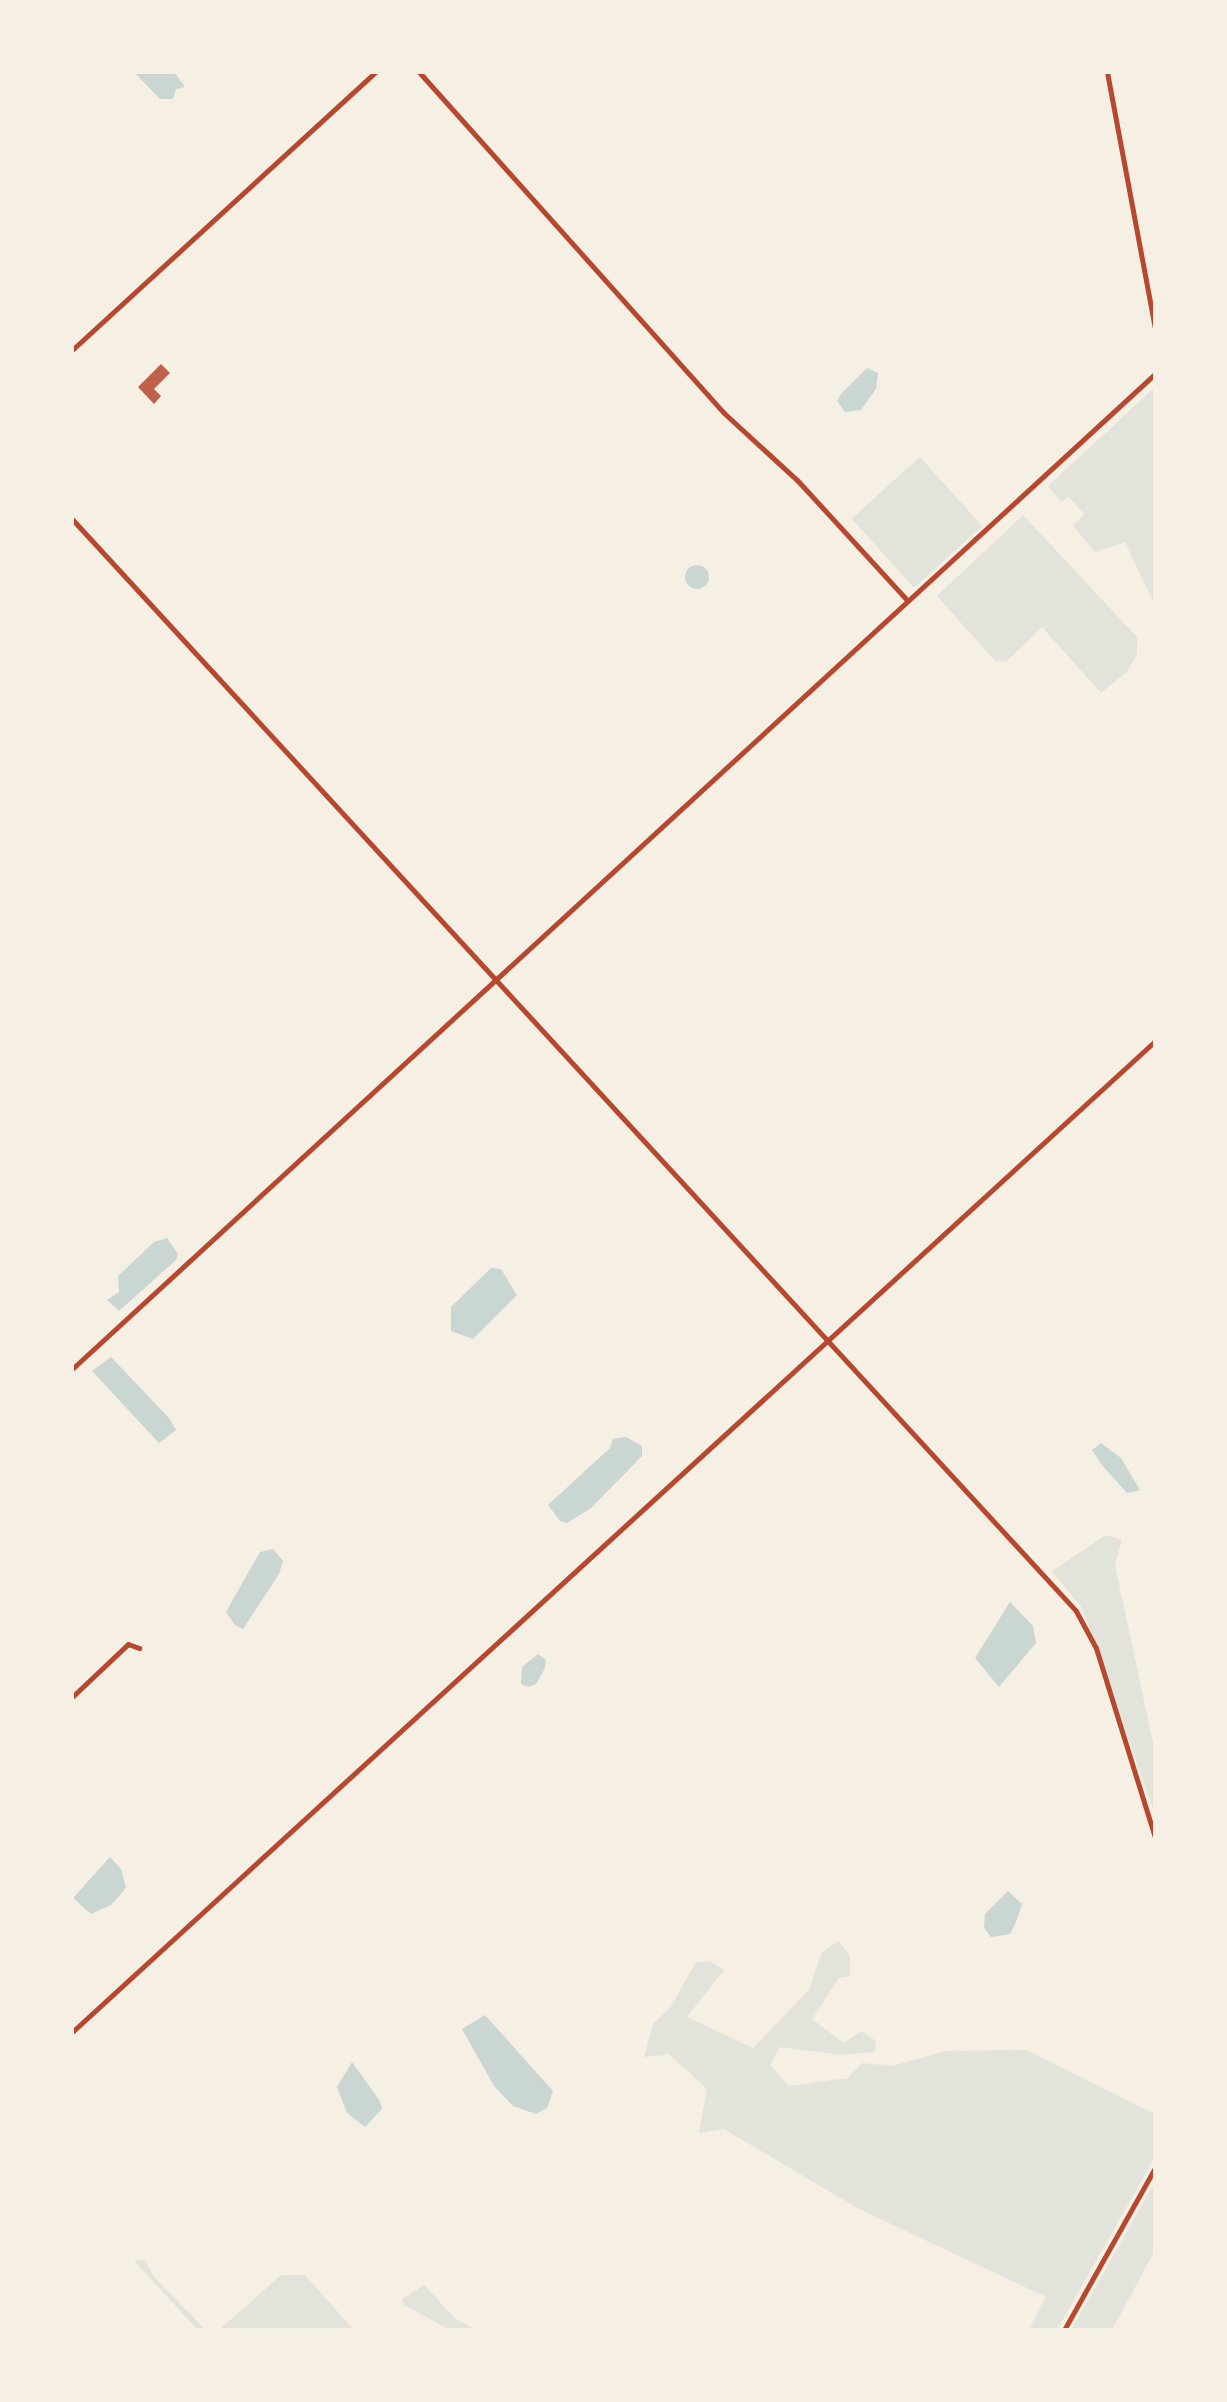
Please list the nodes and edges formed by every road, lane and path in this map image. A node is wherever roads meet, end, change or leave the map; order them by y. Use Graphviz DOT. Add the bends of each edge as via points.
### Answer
graph roads {
  1 [pos="375,72"];
  2 [pos="419,72"];
  3 [pos="1107,72"];
  4 [pos="1155,329"];
  5 [pos="72,350"];
  6 [pos="1155,374"];
  7 [pos="72,519"];
  8 [pos="907,600"];
  9 [pos="495,980"];
  10 [pos="1155,1041"];
  11 [pos="827,1340"];
  12 [pos="72,1369"];
  13 [pos="139,1648"];
  14 [pos="72,1697"];
  15 [pos="1155,1837"];
  16 [pos="72,2032"];
  17 [pos="1155,2168"];
  18 [pos="1064,2330"];
  1 -- 5 [label="street"];
  2 -- 8 [label="street" via="724,413 798,481"];
  3 -- 4 [label="street"];
  6 -- 8 [label="street"];
  7 -- 9 [label="street"];
  8 -- 9 [label="street"];
  9 -- 11 [label="street"];
  9 -- 12 [label="street"];
  10 -- 11 [label="street"];
  11 -- 15 [label="street" via="1076,1611 1096,1648"];
  11 -- 16 [label="street"];
  13 -- 14 [label="street" via="128,1644"];
  17 -- 18 [label="street"];
}
